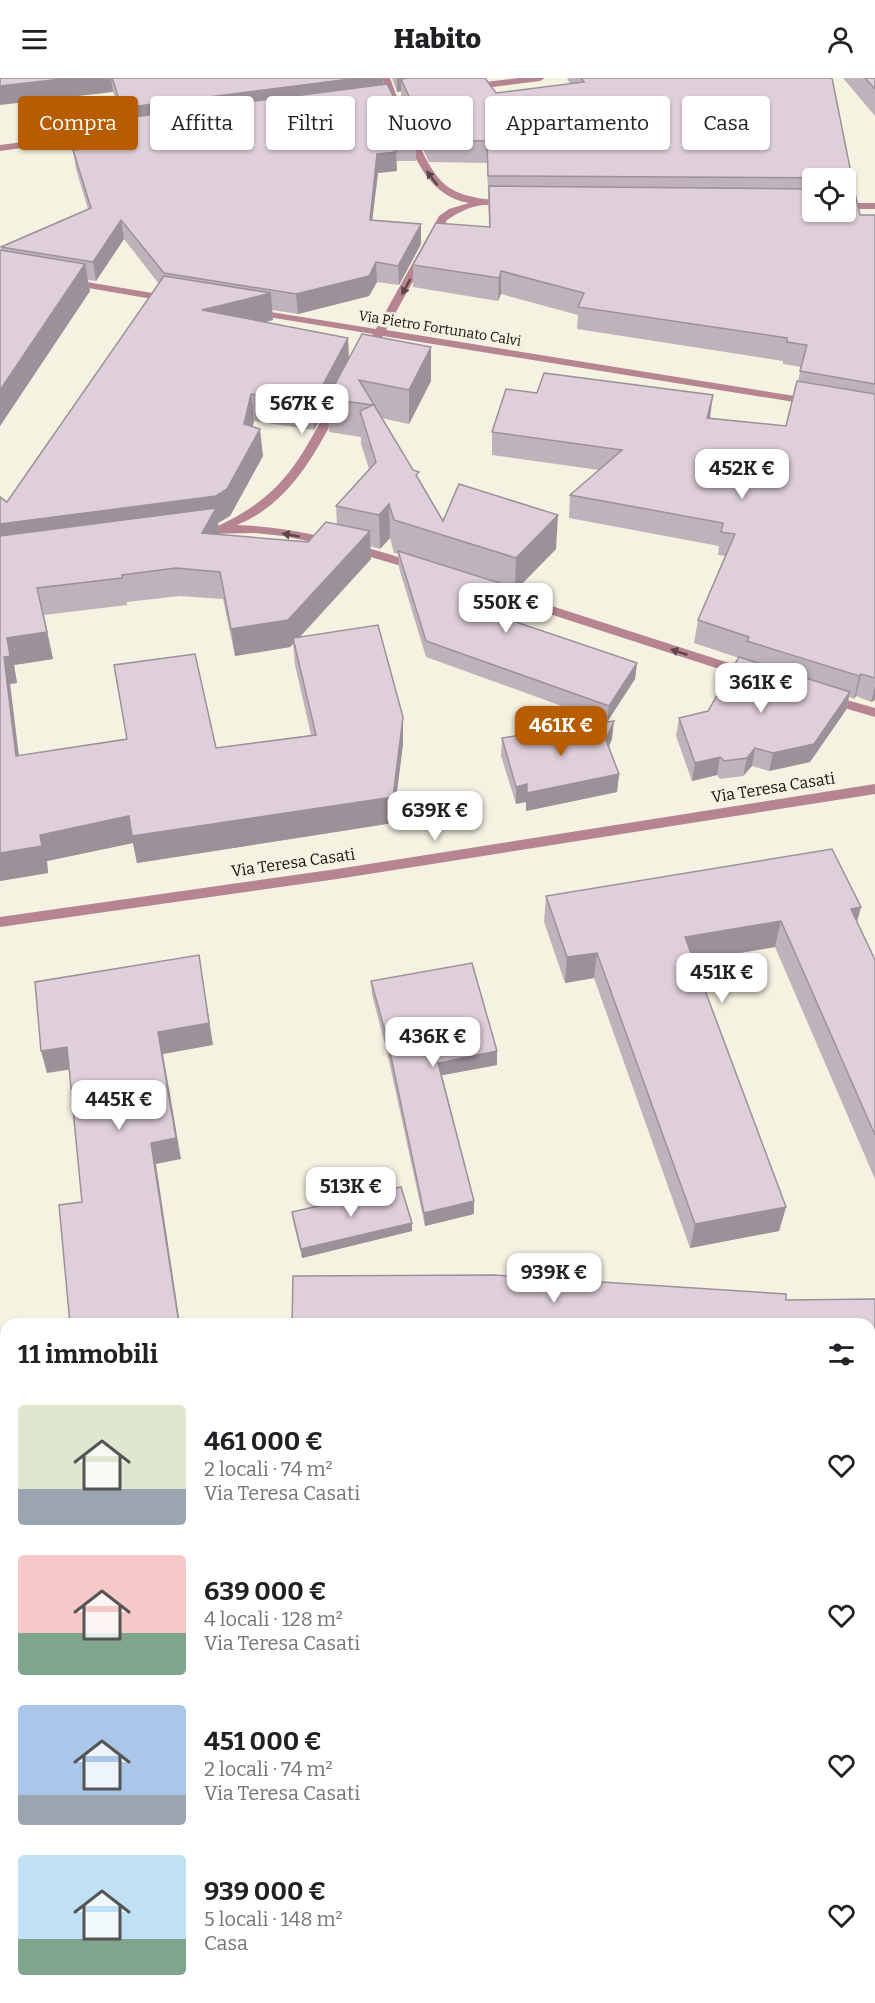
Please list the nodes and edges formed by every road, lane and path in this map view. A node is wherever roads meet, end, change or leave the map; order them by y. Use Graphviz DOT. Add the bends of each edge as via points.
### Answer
graph roads {
  1 [pos="385,78"];
  2 [pos="540,78"];
  3 [pos="461,88"];
  4 [pos="404,95"];
  5 [pos="393,96"];
  6 [pos="398,96"];
  7 [pos="150,129"];
  8 [pos="0,148"];
  9 [pos="416,150"];
  10 [pos="482,203"];
  11 [pos="518,204"];
  12 [pos="856,206"];
  13 [pos="875,206"];
  14 [pos="57,280"];
  15 [pos="184,301"];
  16 [pos="241,310"];
  17 [pos="380,333"];
  18 [pos="367,349"];
  19 [pos="345,386"];
  20 [pos="828,405"];
  21 [pos="211,530"];
  22 [pos="184,534"];
  23 [pos="434,572"];
  24 [pos="473,585"];
  25 [pos="763,678"];
  26 [pos="819,696"];
  27 [pos="875,713"];
  28 [pos="875,789"];
  29 [pos="0,922"];
  1 -- 5 [label="street"];
  2 -- 3 [label="street"];
  4 -- 6 [label="street"];
  7 -- 8 [label="street"];
  10 -- 9 [label="street, one-way" via="442,191 429,178"];
  10 -- 11 [label="street"];
  10 -- 17 [label="street, one-way" via="443,218"];
  12 -- 13 [label="street"];
  14 -- 15 [label="street"];
  16 -- 17 [label="street, Via Pietro Fortunato Calvi"];
  17 -- 18 [label="street"];
  17 -- 20 [label="street, Via Pietro Fortunato Calvi"];
  19 -- 21 [label="street" via="300,470 282,492 256,513"];
  21 -- 22 [label="street"];
  23 -- 21 [label="street, one-way" via="297,536"];
  25 -- 24 [label="street, one-way"];
  26 -- 27 [label="street"];
  28 -- 29 [label="street, Via Teresa Casati" via="337,874"];
}
